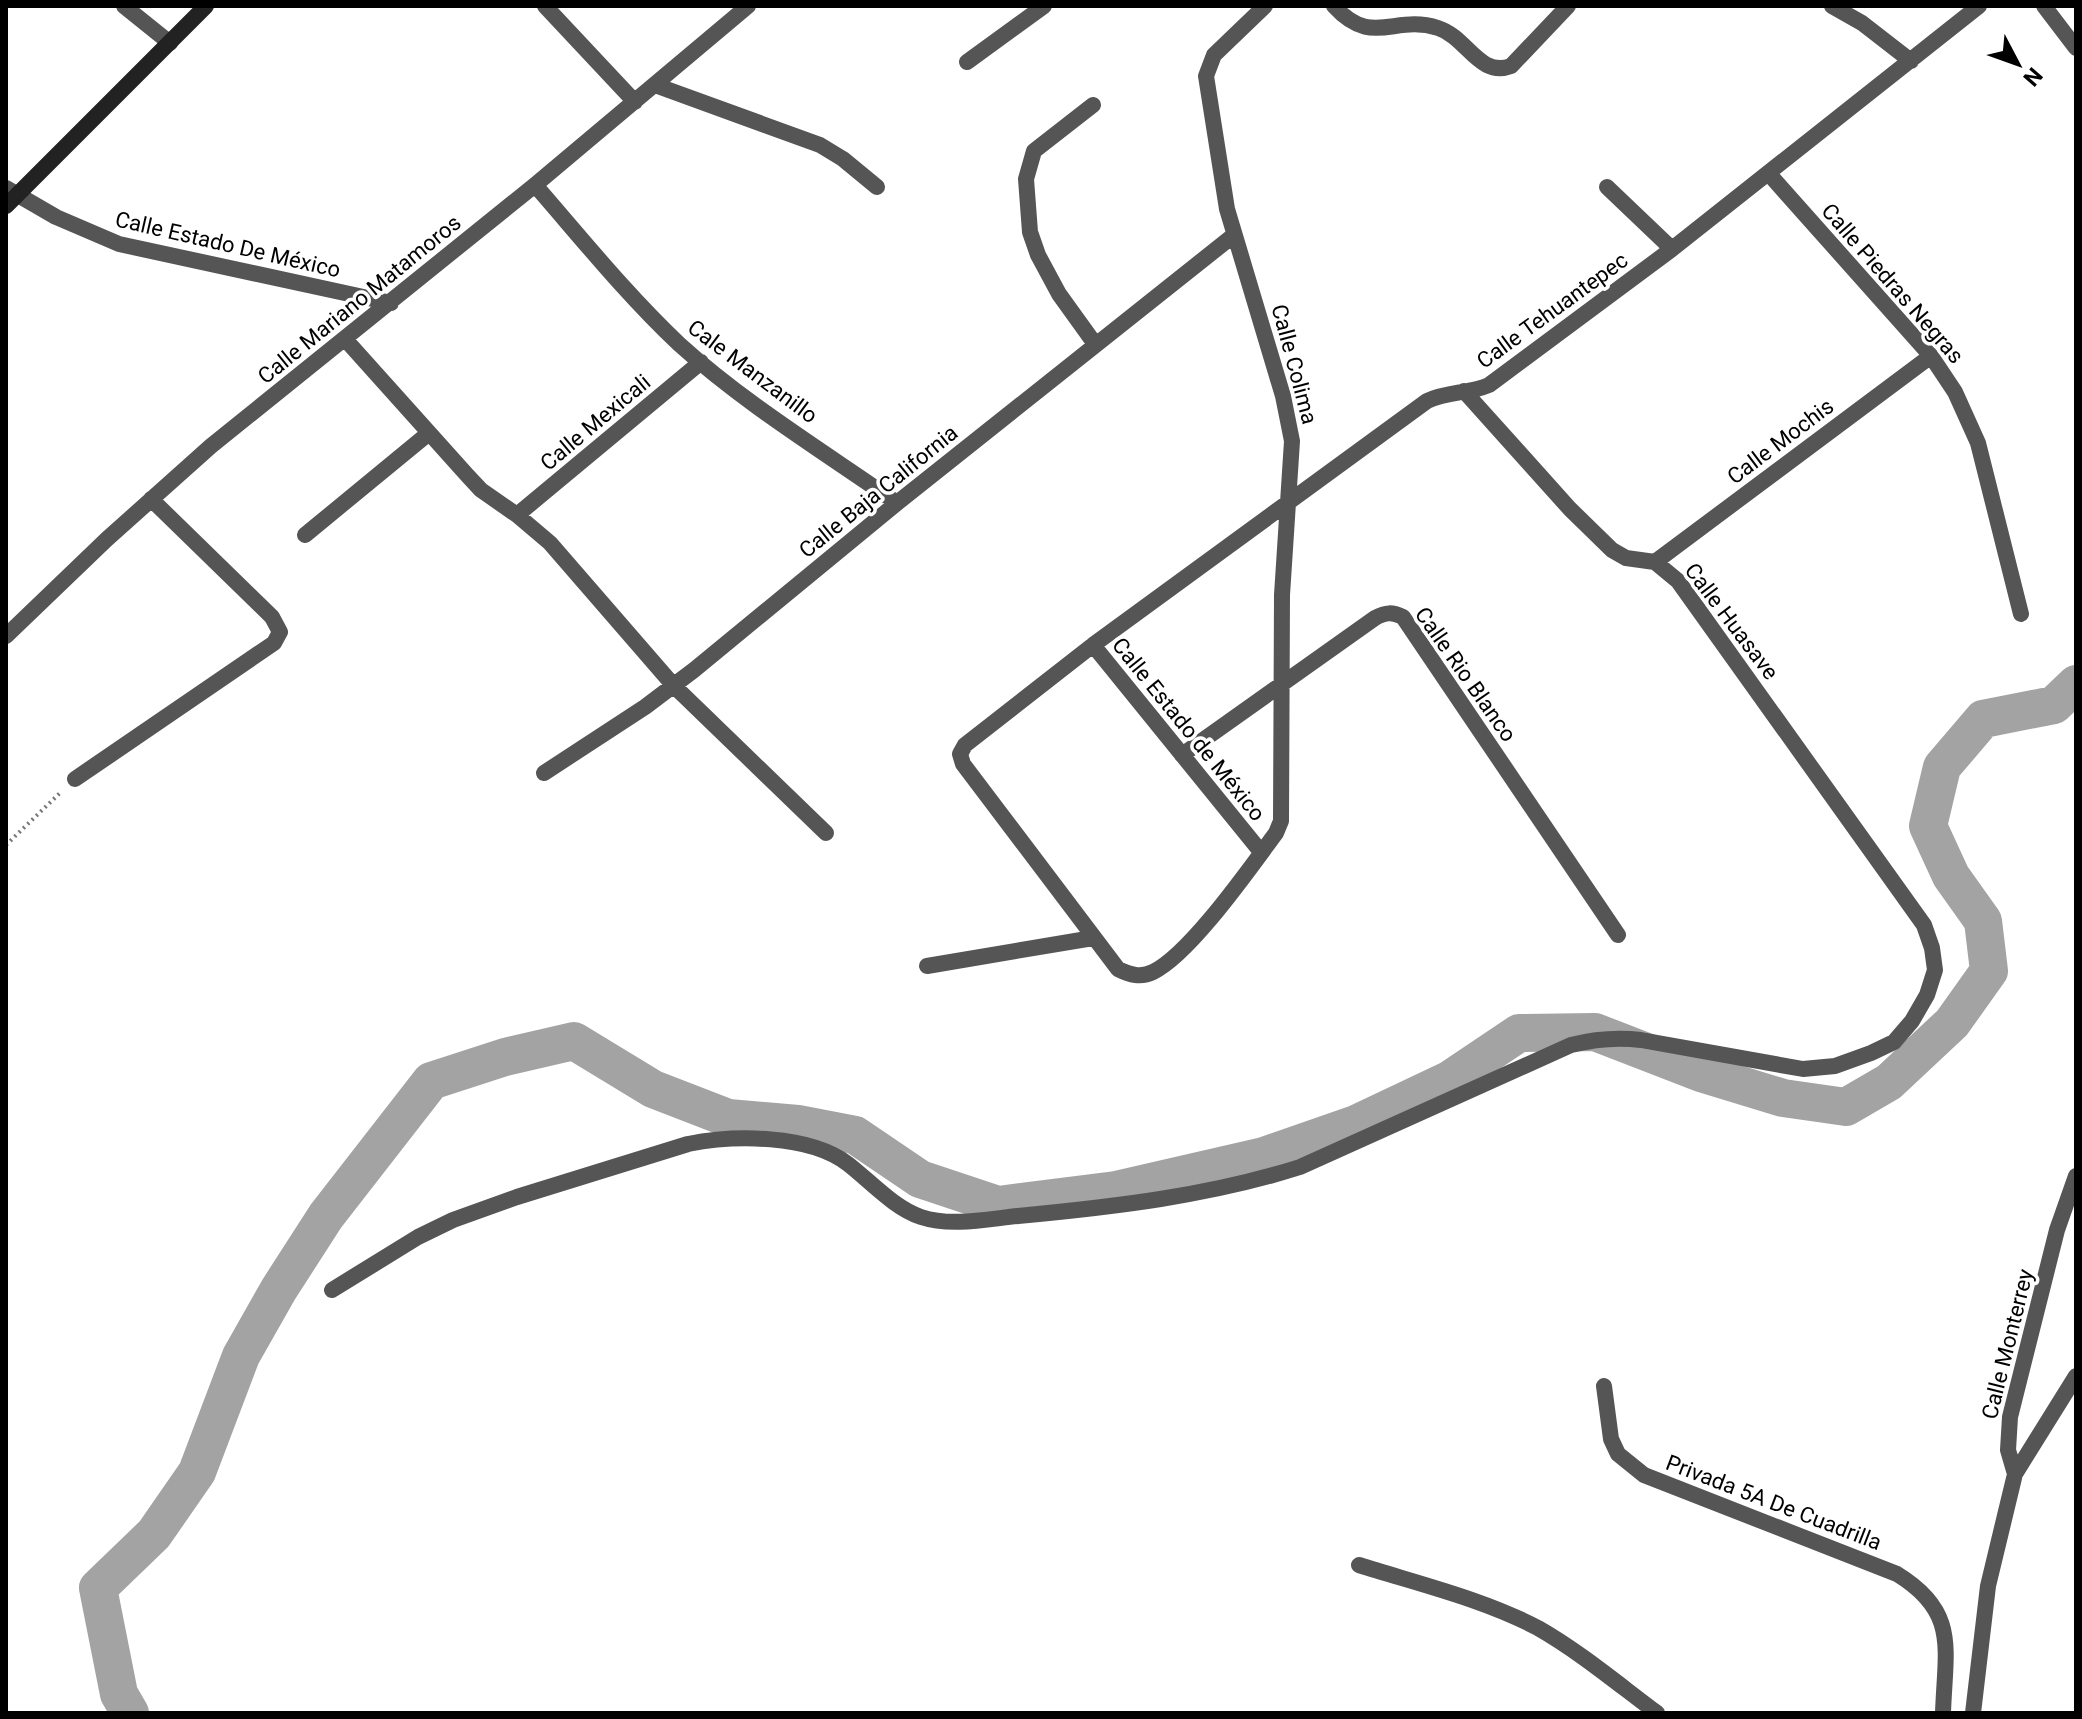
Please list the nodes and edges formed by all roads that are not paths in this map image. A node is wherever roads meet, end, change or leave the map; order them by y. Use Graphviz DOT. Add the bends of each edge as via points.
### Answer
graph roads {
  1 [pos="124,6"];
  2 [pos="206,6"];
  3 [pos="545,6"];
  4 [pos="748,6"];
  5 [pos="1044,6"];
  6 [pos="1334,6"];
  7 [pos="1568,6"];
  8 [pos="1832,6"];
  9 [pos="1979,6"];
  10 [pos="2044,6"];
  11 [pos="1262,7"];
  12 [pos="170,43"];
  13 [pos="2076,48"];
  14 [pos="1911,61"];
  15 [pos="967,62"];
  16 [pos="655,85"];
  17 [pos="635,102"];
  18 [pos="1093,105"];
  19 [pos="1769,174"];
  20 [pos="535,185"];
  21 [pos="877,187"];
  22 [pos="1607,187"];
  23 [pos="10,196"];
  24 [pos="1234,235"];
  25 [pos="1672,249"];
  26 [pos="391,303"];
  27 [pos="345,339"];
  28 [pos="1095,344"];
  29 [pos="1931,356"];
  30 [pos="701,362"];
  31 [pos="1464,391"];
  32 [pos="429,433"];
  33 [pos="151,499"];
  34 [pos="1289,500"];
  35 [pos="897,503"];
  36 [pos="517,515"];
  37 [pos="305,535"];
  38 [pos="1655,562"];
  39 [pos="2021,614"];
  40 [pos="6,636"];
  41 [pos="1093,645"];
  42 [pos="1282,682"];
  43 [pos="674,686"];
  44 [pos="1182,755"];
  45 [pos="544,773"];
  46 [pos="75,779"];
  47 [pos="826,833"];
  48 [pos="1261,852"];
  49 [pos="1618,935"];
  50 [pos="1093,938"];
  51 [pos="927,966"];
  52 [pos="2076,1176"];
  53 [pos="332,1290"];
  54 [pos="2076,1376"];
  55 [pos="1604,1386"];
  56 [pos="2015,1474"];
  57 [pos="1359,1565"];
  58 [pos="1657,1713"];
  59 [pos="1943,1713"];
  60 [pos="1973,1713"];
  1 -- 12 [label="street"];
  2 -- 12 [label="main road"];
  3 -- 17 [label="street"];
  4 -- 16 [label="street, Calle Mariano Matamoros"];
  5 -- 15 [label="street"];
  6 -- 7 [label="street" via="1345,19 1366,28 1438,28 1489,68 1501,69 1511,66"];
  8 -- 14 [label="street"];
  9 -- 14 [label="street, Calle Tehuantepec"];
  10 -- 13 [label="street"];
  11 -- 24 [label="street, Calle Colima" via="1214,55 1206,76"];
  12 -- 23 [label="main road"];
  14 -- 19 [label="street, Calle Tehuantepec"];
  16 -- 17 [label="street, Calle Mariano Matamoros"];
  16 -- 21 [label="street" via="820,145"];
  17 -- 20 [label="street, Calle Mariano Matamoros"];
  18 -- 28 [label="street" via="1034,151 1026,179 1030,232 1038,255"];
  19 -- 25 [label="street, Calle Tehuantepec"];
  19 -- 29 [label="street, Calle Piedras Negras"];
  20 -- 26 [label="street, Calle Mariano Matamoros"];
  20 -- 30 [label="street, Cale Manzanillo" via="630,293"];
  22 -- 25 [label="street"];
  23 -- 26 [label="street, Calle Estado De México" via="119,244"];
  24 -- 28 [label="street, Calle Baja California"];
  24 -- 34 [label="street, Calle Colima" via="1283,396 1292,441"];
  25 -- 31 [label="street, Calle Tehuantepec" via="1489,385"];
  26 -- 27 [label="street, Calle Mariano Matamoros"];
  27 -- 32 [label="street"];
  27 -- 33 [label="street, Calle Mariano Matamoros"];
  28 -- 35 [label="street, Calle Baja California"];
  29 -- 38 [label="street, Calle Mochis"];
  29 -- 39 [label="street, Calle Piedras Negras" via="1955,392 1978,443"];
  30 -- 35 [label="street, Cale Manzanillo"];
  30 -- 36 [label="street, Calle Mexicali"];
  31 -- 34 [label="street, Calle Tehuantepec" via="1427,401"];
  31 -- 38 [label="street, Calle Huasave" via="1612,550"];
  32 -- 36 [label="street" via="481,490"];
  32 -- 37 [label="street"];
  33 -- 40 [label="street, Calle Mariano Matamoros"];
  33 -- 46 [label="street" via="272,617 280,632 274,643"];
  34 -- 41 [label="street, Calle Tehuantepec"];
  34 -- 42 [label="street, Calle Colima"];
  35 -- 43 [label="street, Calle Baja California"];
  36 -- 43 [label="street" via="568,561"];
  38 -- 53 [label="street, Calle Huasave" via="1678,581 1924,925 1935,970 1927,995 1894,1042 1835,1066 1803,1069 1641,1040 1595,1039 1571,1045 1300,1167 1261,1179 1108,1208 960,1222 906,1210 830,1153 772,1140 717,1138 485,1208 418,1237"];
  41 -- 44 [label="street, Calle Estado de México"];
  41 -- 50 [label="street, Calle Estado de México" via="974,736 960,754"];
  42 -- 44 [label="street, Calle Rio Blanco"];
  42 -- 48 [label="street, Calle Colima" via="1281,821"];
  42 -- 49 [label="street, Calle Rio Blanco" via="1384,613 1403,617"];
  43 -- 45 [label="street, Calle Baja California"];
  43 -- 47 [label="street"];
  44 -- 48 [label="street, Calle Estado de México"];
  48 -- 50 [label="street, Calle Estado de México" via="1203,927 1152,973 1138,976 1118,969"];
  50 -- 51 [label="street"];
  52 -- 56 [label="street, Calle Monterrey" via="2057,1230 2010,1417 2008,1450"];
  54 -- 56 [label="street"];
  55 -- 59 [label="street, Privada 5A De Cuadrilla" via="1611,1439 1618,1454 1644,1475 1897,1574 1917,1587 1943,1622"];
  56 -- 60 [label="street, Calle Monterrey" via="1988,1586"];
  57 -- 58 [label="street" via="1535,1627"];
}
